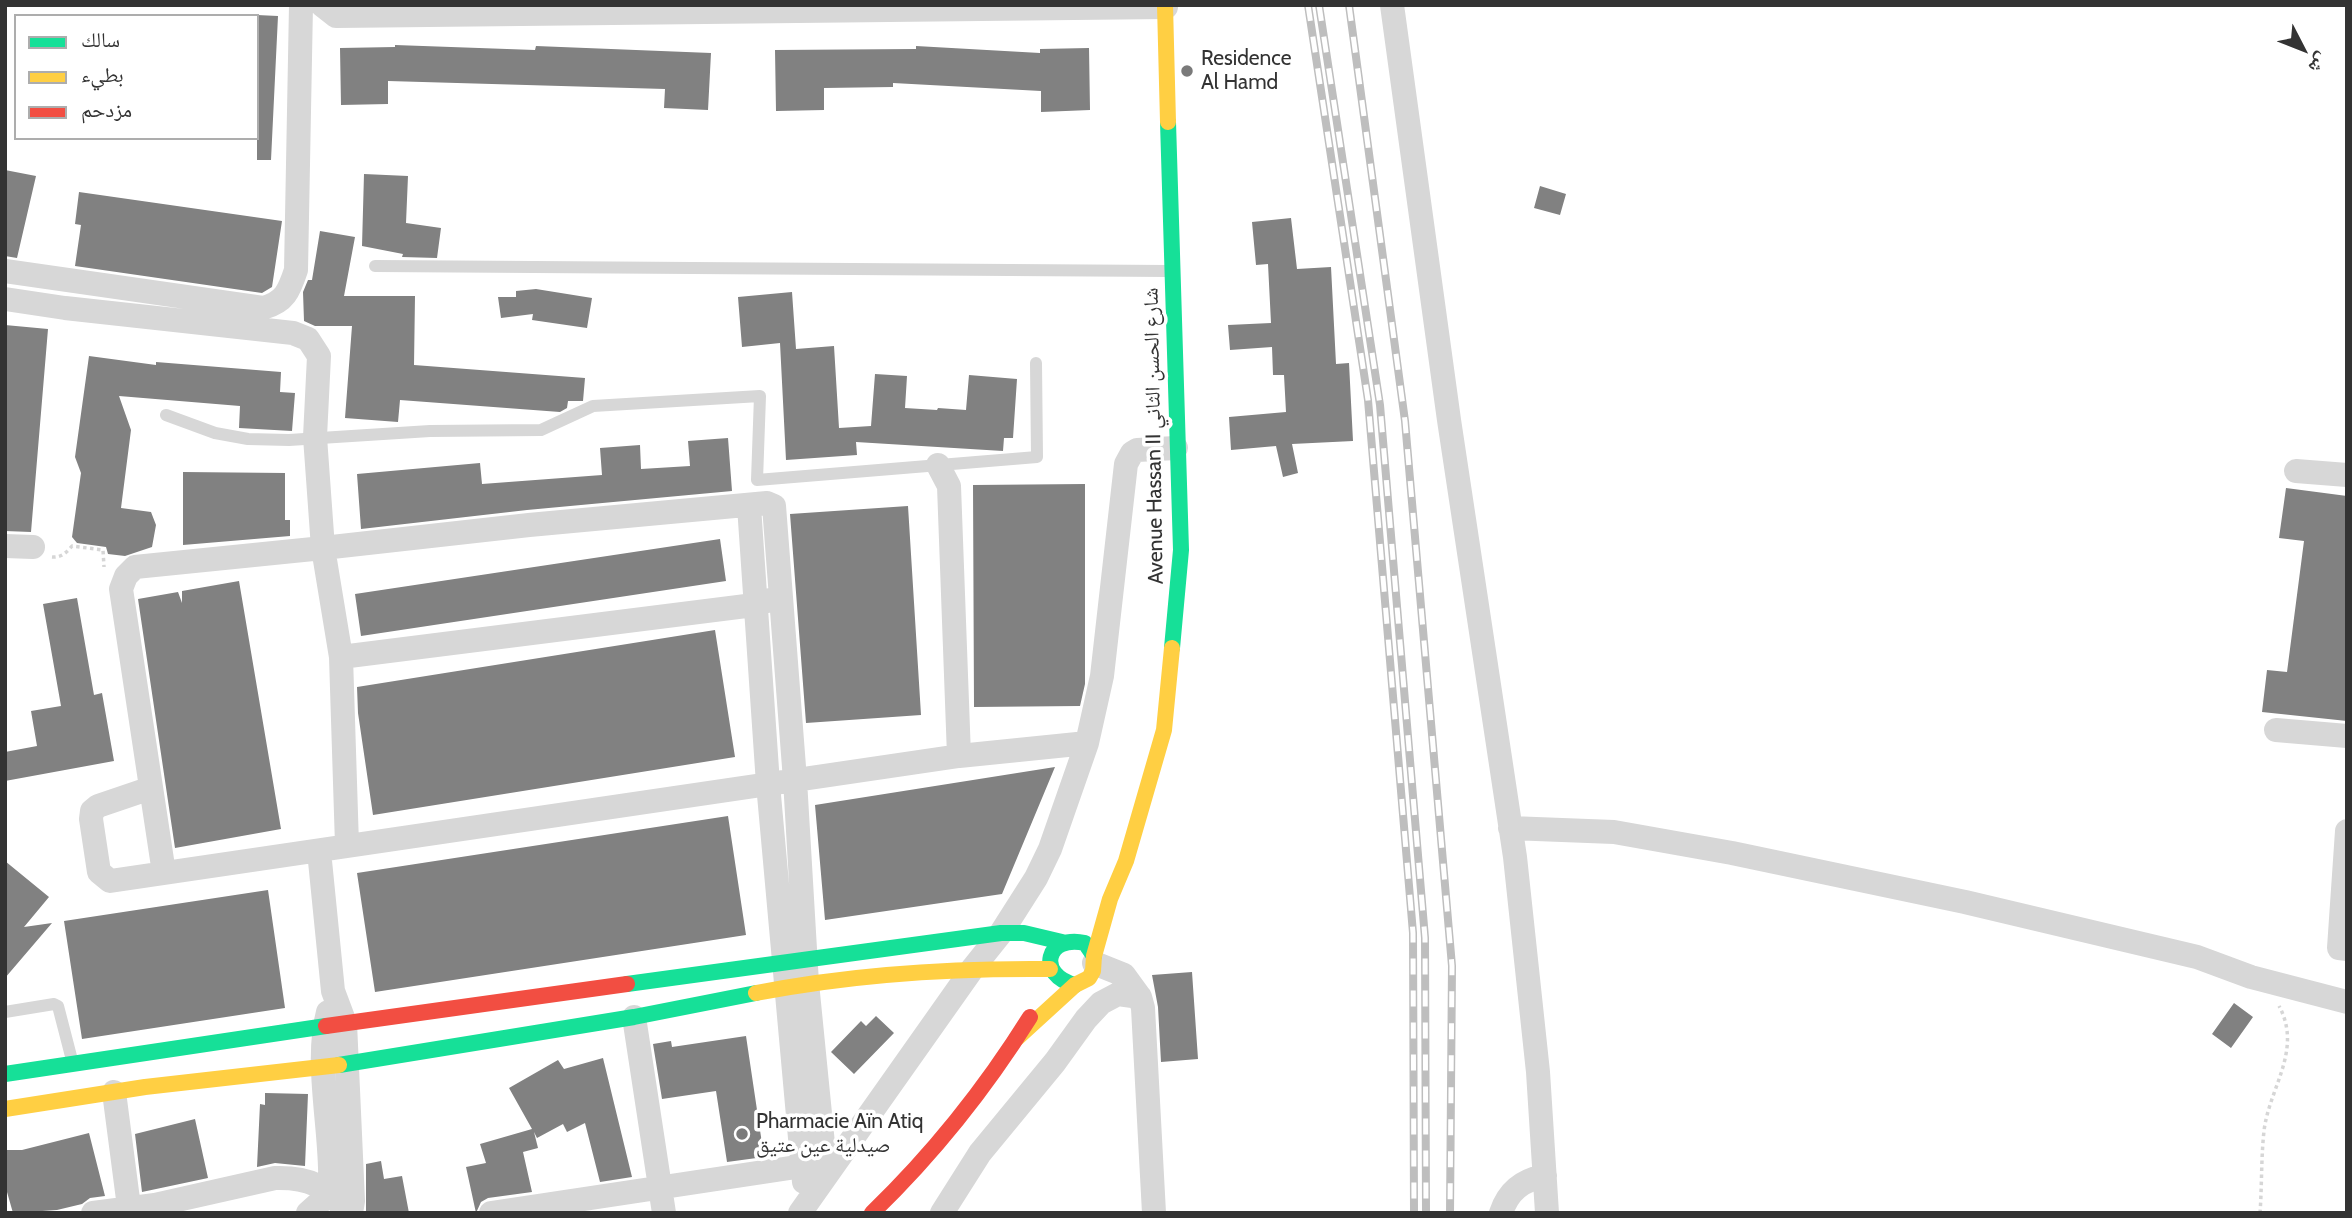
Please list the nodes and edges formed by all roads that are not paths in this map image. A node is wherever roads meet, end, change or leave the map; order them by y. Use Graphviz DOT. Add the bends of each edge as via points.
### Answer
graph roads {
  1 [pos="301,5"];
  2 [pos="322,5"];
  3 [pos="1392,5"];
  4 [pos="1166,6"];
  5 [pos="374,266"];
  6 [pos="5,271"];
  7 [pos="1173,271"];
  8 [pos="5,299"];
  9 [pos="1036,362"];
  10 [pos="166,415"];
  11 [pos="315,438"];
  12 [pos="1177,448"];
  13 [pos="938,465"];
  14 [pos="2296,471"];
  15 [pos="2347,475"];
  16 [pos="749,506"];
  17 [pos="5,546"];
  18 [pos="33,548"];
  19 [pos="323,548"];
  20 [pos="782,597"];
  21 [pos="754,605"];
  22 [pos="341,657"];
  23 [pos="2276,730"];
  24 [pos="2347,736"];
  25 [pos="1087,743"];
  26 [pos="959,756"];
  27 [pos="795,780"];
  28 [pos="768,784"];
  29 [pos="151,788"];
  30 [pos="1510,828"];
  31 [pos="2347,831"];
  32 [pos="347,845"];
  33 [pos="319,852"];
  34 [pos="164,873"];
  35 [pos="1110,899"];
  36 [pos="1001,933"];
  37 [pos="1070,941"];
  38 [pos="2347,949"];
  39 [pos="1094,959"];
  40 [pos="973,968"];
  41 [pos="1052,972"];
  42 [pos="796,973"];
  43 [pos="1074,985"];
  44 [pos="1140,997"];
  45 [pos="2347,1002"];
  46 [pos="5,1012"];
  47 [pos="634,1017"];
  48 [pos="335,1025"];
  49 [pos="1017,1038"];
  50 [pos="73,1064"];
  51 [pos="336,1064"];
  52 [pos="5,1074"];
  53 [pos="114,1092"];
  54 [pos="5,1109"];
  55 [pos="803,1166"];
  56 [pos="827,1174"];
  57 [pos="1545,1176"];
  58 [pos="659,1188"];
  59 [pos="329,1193"];
  60 [pos="144,1208"];
  61 [pos="803,1210"];
  62 [pos="93,1213"];
  63 [pos="308,1213"];
  64 [pos="349,1213"];
  65 [pos="491,1213"];
  66 [pos="664,1213"];
  67 [pos="872,1213"];
  68 [pos="942,1213"];
  69 [pos="1154,1213"];
  70 [pos="1501,1213"];
  71 [pos="1547,1213"];
  1 -- 6 [label="street" via="296,270 287,295 263,308"];
  2 -- 4 [label="street" via="337,16"];
  3 -- 30 [label="street"];
  4 -- 7 [label="street, Avenue Hassan II شارع الحسن الثاني"];
  5 -- 7 [label="lane"];
  7 -- 12 [label="street, Avenue Hassan II شارع الحسن الثاني"];
  8 -- 11 [label="street" via="293,333 309,339 319,356"];
  9 -- 13 [label="lane" via="1037,457"];
  10 -- 11 [label="lane" via="215,433 248,439"];
  11 -- 13 [label="lane" via="541,429 593,406 760,396 757,480"];
  11 -- 19 [label="street"];
  12 -- 25 [label="street" via="1137,450 1126,464 1102,676"];
  12 -- 35 [label="street, Avenue Hassan II شارع الحسن الثاني" via="1181,550 1164,730 1126,861"];
  13 -- 26 [label="street" via="949,486"];
  14 -- 15 [label="street"];
  16 -- 19 [label="street"];
  16 -- 20 [label="street" via="767,503 775,507"];
  16 -- 21 [label="street"];
  17 -- 18 [label="street"];
  19 -- 22 [label="street"];
  19 -- 29 [label="street" via="135,567 126,576 121,589"];
  20 -- 21 [label="street"];
  20 -- 27 [label="street"];
  21 -- 22 [label="street"];
  21 -- 28 [label="street"];
  22 -- 32 [label="street"];
  23 -- 24 [label="street"];
  25 -- 26 [label="street"];
  25 -- 36 [label="street" via="1045,858"];
  26 -- 27 [label="street"];
  27 -- 28 [label="street"];
  27 -- 42 [label="street"];
  28 -- 32 [label="street"];
  28 -- 42 [label="street"];
  29 -- 34 [label="street"];
  29 -- 34 [label="street" via="98,806 90,819 102,877 110,881"];
  30 -- 45 [label="street" via="1614,832 1732,853 2197,957 2251,977"];
  30 -- 57 [label="street"];
  31 -- 38 [label="street" via="2339,948"];
  32 -- 33 [label="street"];
  33 -- 34 [label="street"];
  33 -- 48 [label="street"];
  35 -- 37 [label="street, Avenue Hassan II شارع الحسن الثاني"];
  35 -- 39 [label="street, Avenue Hassan II شارع الحسن الثاني"];
  36 -- 37 [label="street"];
  36 -- 40 [label="street"];
  36 -- 42 [label="street"];
  37 -- 39 [label="street" via="1085,943"];
  37 -- 41 [label="street, Avenue Hassan II شارع الحسن الثاني" via="1051,953"];
  39 -- 43 [label="street, Avenue Hassan II شارع الحسن الثاني" via="1089,978"];
  39 -- 44 [label="street" via="1124,975"];
  40 -- 41 [label="street"];
  40 -- 42 [label="street"];
  40 -- 56 [label="street"];
  41 -- 43 [label="street" via="1059,981"];
  41 -- 49 [label="street, Avenue Hassan II شارع الحسن الثاني"];
  42 -- 47 [label="street"];
  42 -- 48 [label="street"];
  42 -- 55 [label="street"];
  42 -- 56 [label="street"];
  43 -- 49 [label="street, Avenue Hassan II شارع الحسن الثاني"];
  44 -- 68 [label="street" via="1118,994 1086,1019 980,1153"];
  44 -- 69 [label="street" via="1146,1028"];
  46 -- 50 [label="lane" via="58,1006"];
  47 -- 51 [label="street"];
  47 -- 58 [label="street"];
  48 -- 50 [label="street"];
  48 -- 51 [label="street"];
  49 -- 67 [label="street, Avenue Hassan II شارع الحسن الثاني" via="950,1129"];
  50 -- 52 [label="street"];
  51 -- 53 [label="street"];
  51 -- 59 [label="street"];
  51 -- 64 [label="street" via="353,1201"];
  53 -- 54 [label="street"];
  53 -- 60 [label="street"];
  55 -- 56 [label="street"];
  55 -- 58 [label="street"];
  55 -- 61 [label="street"];
  56 -- 61 [label="street"];
  57 -- 70 [label="street" via="1518,1185"];
  57 -- 71 [label="street"];
  58 -- 65 [label="street"];
  58 -- 66 [label="street"];
  59 -- 60 [label="street" via="305,1179 275,1178"];
  59 -- 63 [label="street"];
  59 -- 64 [label="street"];
  60 -- 62 [label="street"];
}
